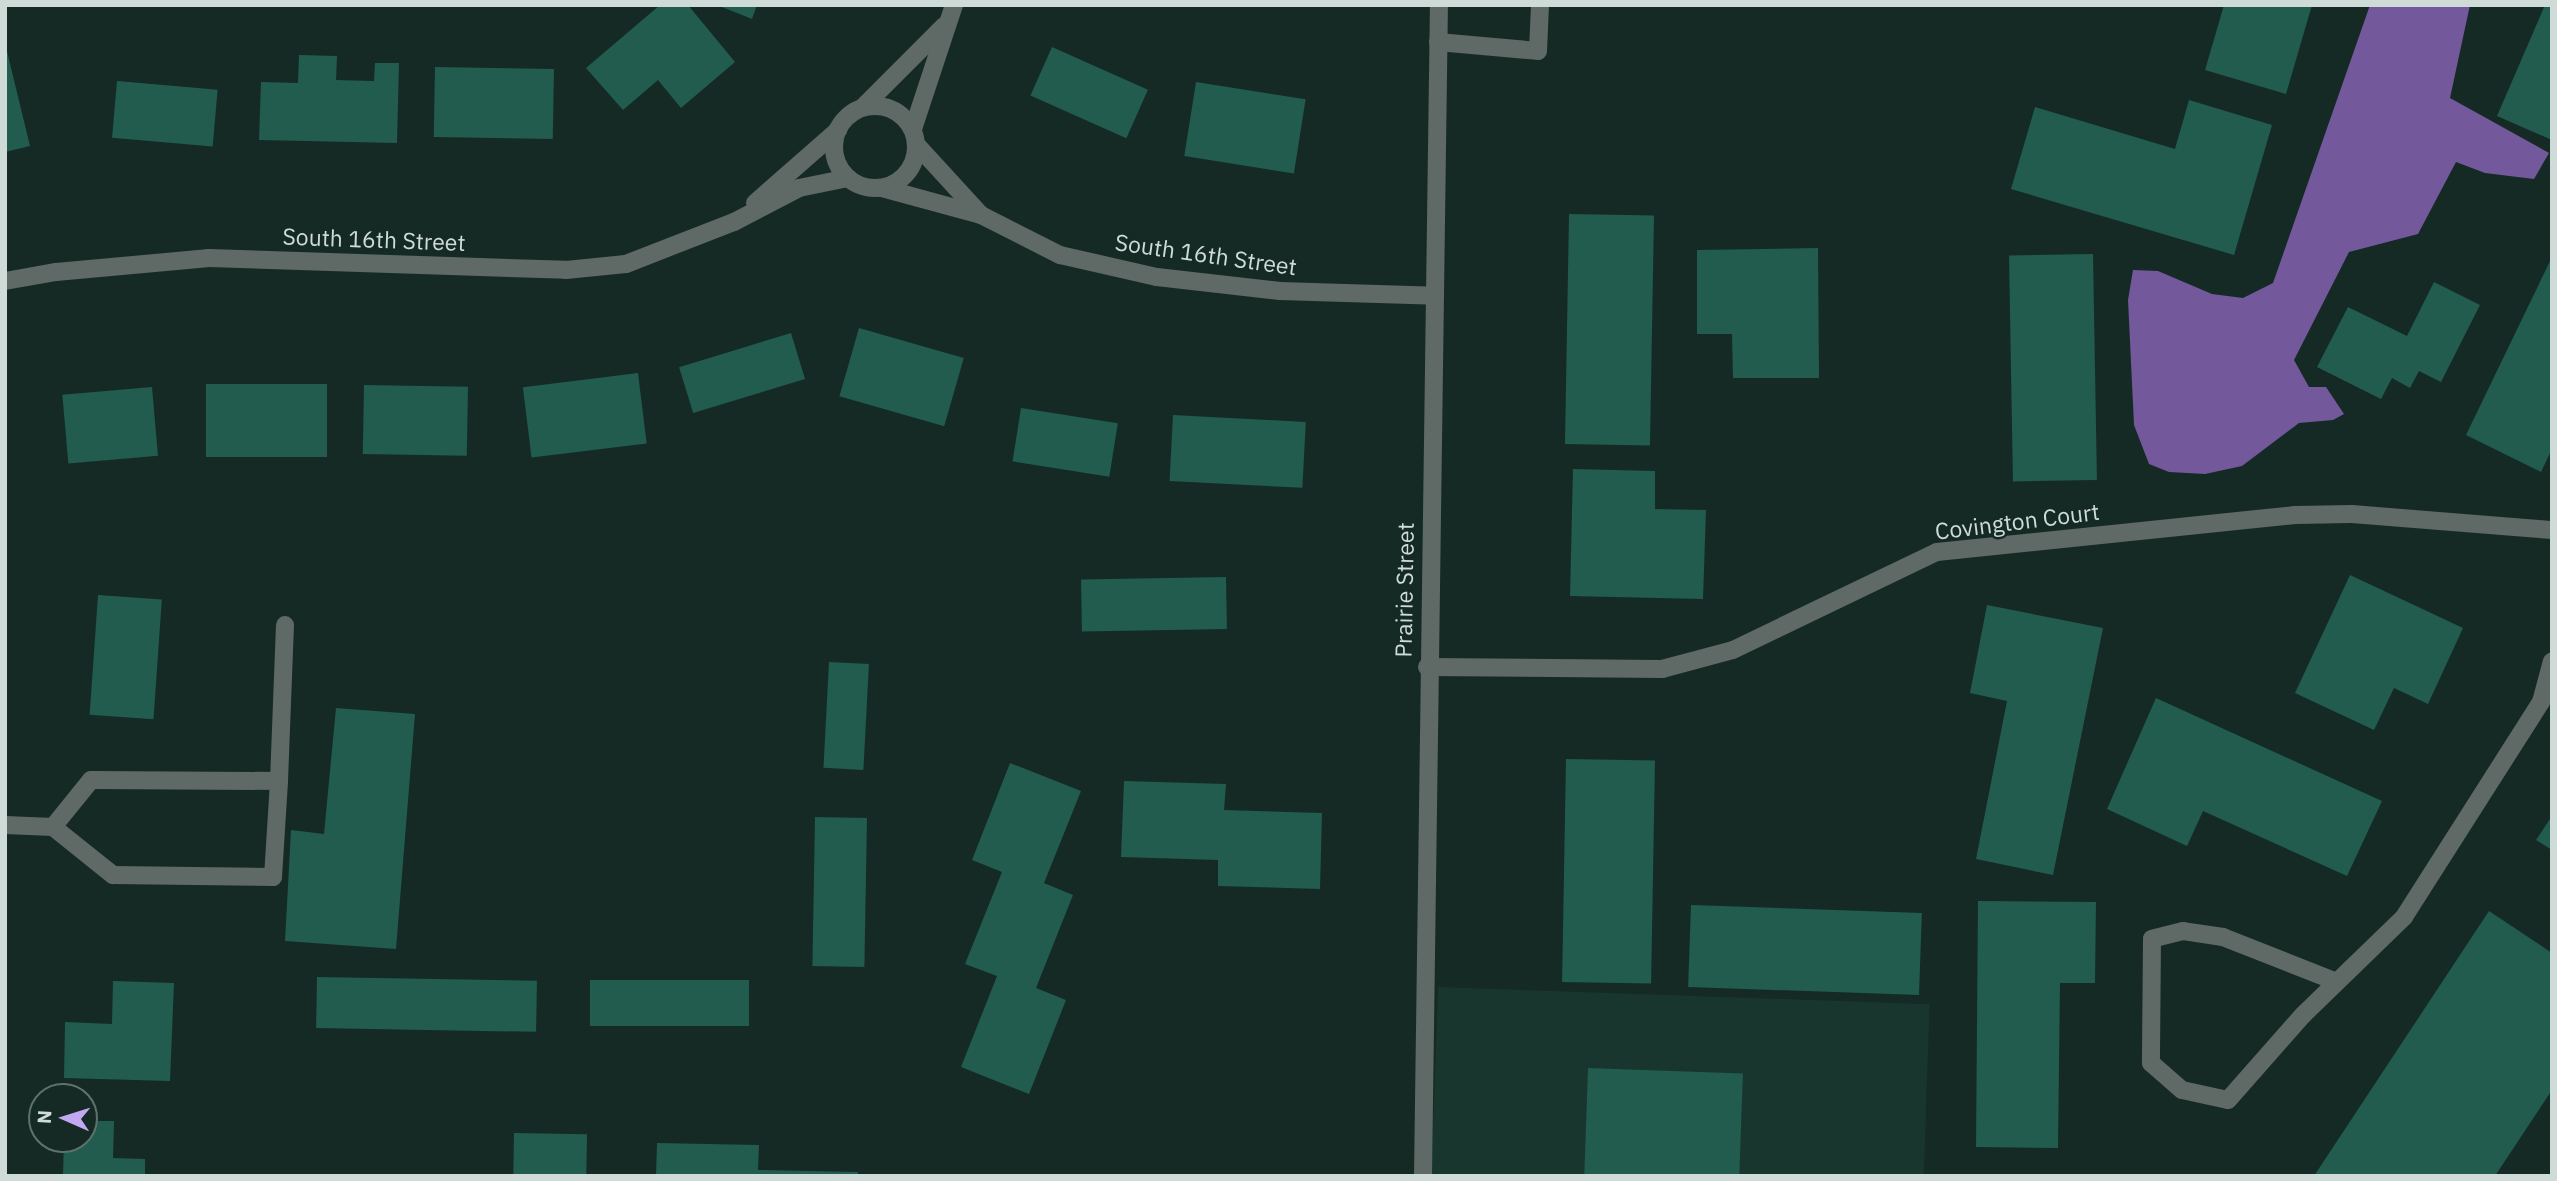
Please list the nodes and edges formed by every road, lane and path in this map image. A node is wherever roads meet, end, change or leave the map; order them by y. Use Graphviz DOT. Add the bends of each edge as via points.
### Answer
graph roads {
  1 [pos="954,5"];
  2 [pos="1439,5"];
  3 [pos="1539,5"];
  4 [pos="947,24"];
  5 [pos="1438,41"];
  6 [pos="863,107"];
  7 [pos="838,130"];
  8 [pos="915,137"];
  9 [pos="848,178"];
  10 [pos="882,188"];
  11 [pos="981,215"];
  12 [pos="734,222"];
  13 [pos="5,281"];
  14 [pos="1434,296"];
  15 [pos="2552,530"];
  16 [pos="285,625"];
  17 [pos="2552,661"];
  18 [pos="1427,667"];
  19 [pos="279,781"];
  20 [pos="5,825"];
  21 [pos="53,827"];
  22 [pos="2337,982"];
  23 [pos="1423,1176"];
  1 -- 4 [label="street"];
  2 -- 5 [label="street, Prairie Street"];
  3 -- 5 [label="street" via="1538,51"];
  4 -- 6 [label="street"];
  4 -- 8 [label="street"];
  5 -- 14 [label="street, Prairie Street"];
  6 -- 7 [label="street"];
  6 -- 8 [label="street" via="894,109"];
  7 -- 9 [label="street" via="834,153"];
  7 -- 12 [label="street, South 16th Street"];
  8 -- 10 [label="street" via="906,175"];
  8 -- 11 [label="street, South 16th Street"];
  9 -- 10 [label="street" via="860,186"];
  9 -- 12 [label="street, South 16th Street" via="799,188"];
  10 -- 11 [label="street, South 16th Street"];
  11 -- 14 [label="street, South 16th Street" via="1059,255 1157,277 1280,291"];
  12 -- 13 [label="street, South 16th Street" via="626,264 566,271 209,258"];
  14 -- 18 [label="street, Prairie Street"];
  15 -- 18 [label="street, Covington Court" via="2352,514 2295,515 1937,552 1733,650 1662,668"];
  16 -- 19 [label="street"];
  17 -- 22 [label="street" via="2541,702 2404,917"];
  18 -- 23 [label="street, Prairie Street"];
  19 -- 21 [label="street" via="91,780"];
  19 -- 21 [label="street" via="273,877 113,875"];
  20 -- 21 [label="street"];
  22 -- 22 [label="street" via="2228,1100 2182,1090 2151,1063 2152,939 2183,931 2223,937"];
}
